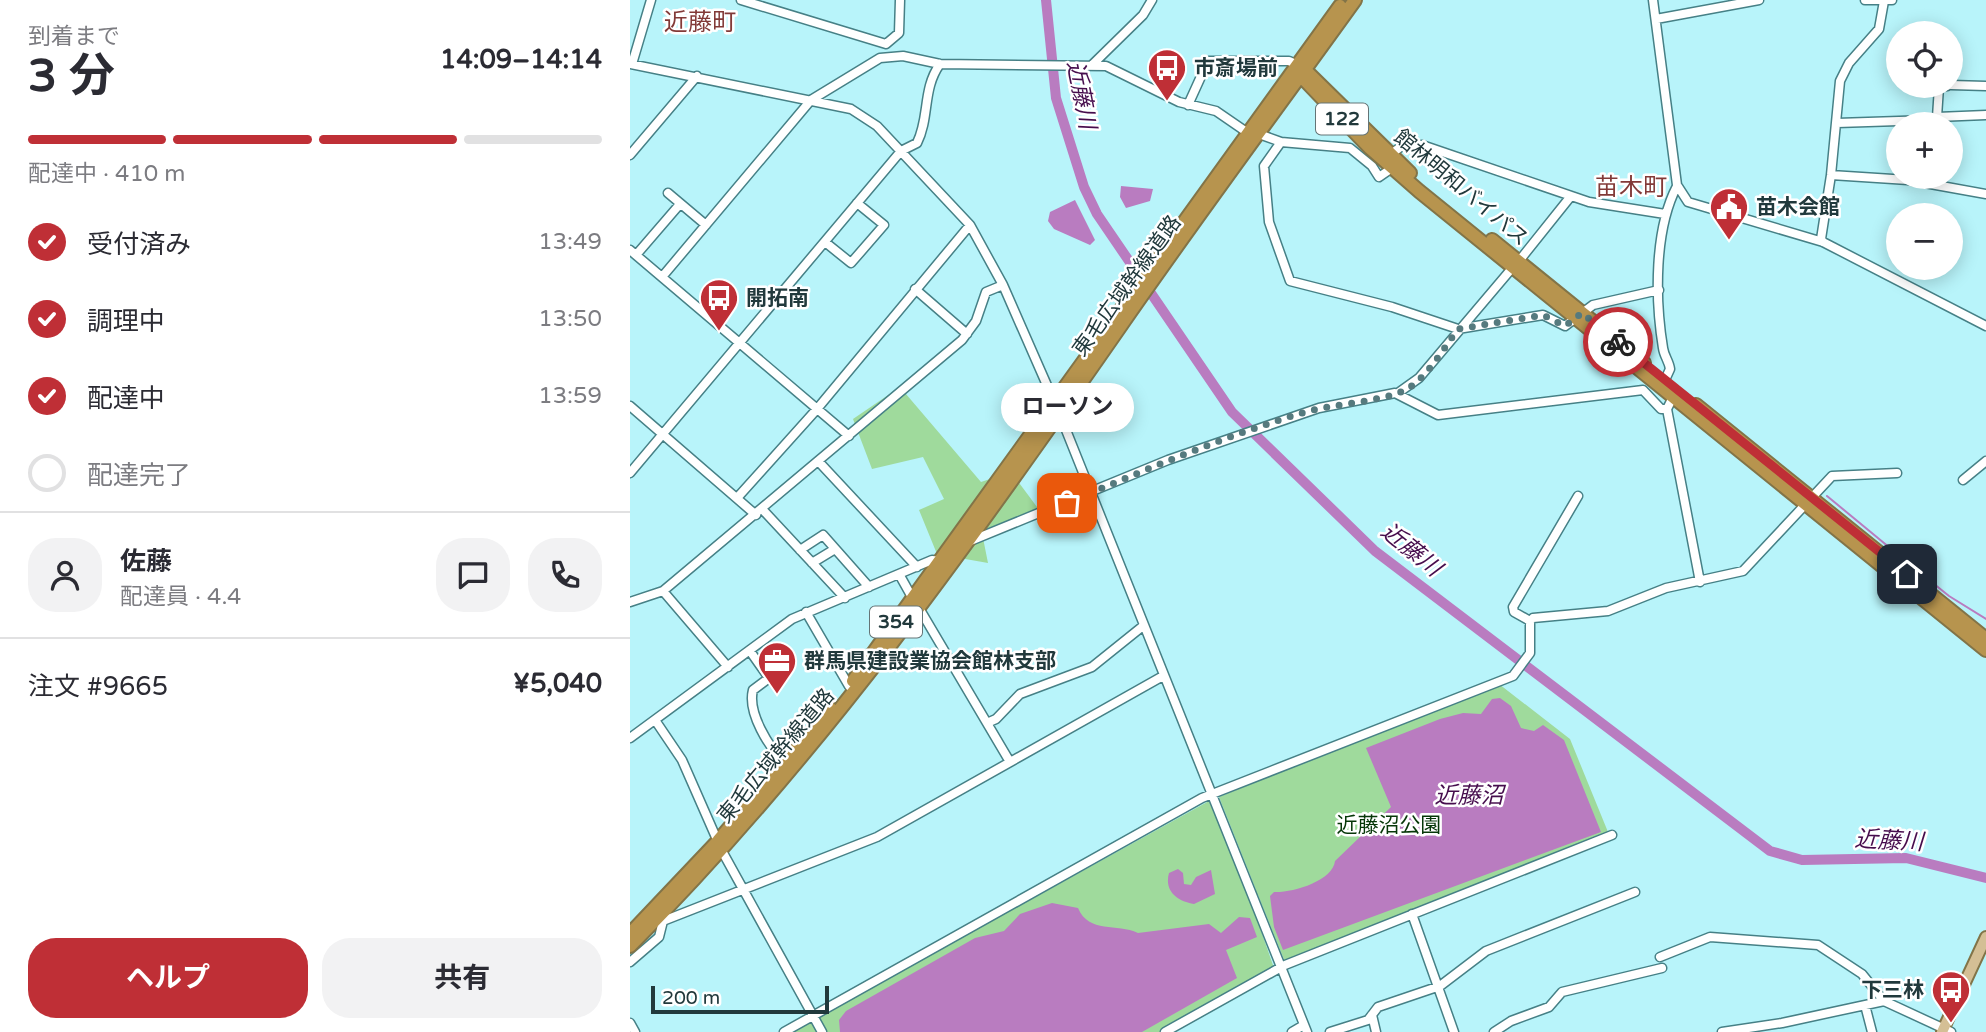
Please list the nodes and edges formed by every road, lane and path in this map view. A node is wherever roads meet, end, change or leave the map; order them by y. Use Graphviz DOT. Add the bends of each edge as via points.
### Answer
graph roads {
  1 [pos="651,0"];
  2 [pos="741,0"];
  3 [pos="900,0"];
  4 [pos="1153,0"];
  5 [pos="1345,0"];
  6 [pos="1355,0"];
  7 [pos="1653,0"];
  8 [pos="1759,0"];
  9 [pos="1865,0"];
  10 [pos="1888,1"];
  11 [pos="1656,19"];
  12 [pos="631,64"];
  13 [pos="940,64"];
  14 [pos="1092,65"];
  15 [pos="1302,70"];
  16 [pos="697,76"];
  17 [pos="1963,86"];
  18 [pos="1986,86"];
  19 [pos="811,100"];
  20 [pos="1188,105"];
  21 [pos="1986,115"];
  22 [pos="1963,116"];
  23 [pos="1886,121"];
  24 [pos="1837,123"];
  25 [pos="1254,134"];
  26 [pos="1281,142"];
  27 [pos="901,151"];
  28 [pos="630,155"];
  29 [pos="1390,155"];
  30 [pos="1392,168"];
  31 [pos="1831,175"];
  32 [pos="1677,186"];
  33 [pos="668,193"];
  34 [pos="1986,194"];
  35 [pos="1571,196"];
  36 [pos="1672,200"];
  37 [pos="1688,202"];
  38 [pos="857,203"];
  39 [pos="680,204"];
  40 [pos="1665,214"];
  41 [pos="706,225"];
  42 [pos="970,225"];
  43 [pos="825,242"];
  44 [pos="1823,243"];
  45 [pos="633,253"];
  46 [pos="1516,264"];
  47 [pos="662,277"];
  48 [pos="1003,285"];
  49 [pos="915,289"];
  50 [pos="1659,290"];
  51 [pos="1579,316"];
  52 [pos="1986,326"];
  53 [pos="1458,329"];
  54 [pos="967,334"];
  55 [pos="739,343"];
  56 [pos="1665,380"];
  57 [pos="1398,393"];
  58 [pos="1670,403"];
  59 [pos="630,406"];
  60 [pos="817,409"];
  61 [pos="1057,409"];
  62 [pos="664,434"];
  63 [pos="849,436"];
  64 [pos="1986,461"];
  65 [pos="819,462"];
  66 [pos="630,474"];
  67 [pos="1897,474"];
  68 [pos="1964,480"];
  69 [pos="1091,492"];
  70 [pos="1578,496"];
  71 [pos="737,498"];
  72 [pos="1807,500"];
  73 [pos="759,512"];
  74 [pos="967,542"];
  75 [pos="835,549"];
  76 [pos="800,550"];
  77 [pos="941,561"];
  78 [pos="812,563"];
  79 [pos="916,566"];
  80 [pos="899,574"];
  81 [pos="1700,582"];
  82 [pos="869,587"];
  83 [pos="663,591"];
  84 [pos="845,598"];
  85 [pos="630,602"];
  86 [pos="916,604"];
  87 [pos="806,612"];
  88 [pos="1530,621"];
  89 [pos="1143,626"];
  90 [pos="1986,639"];
  91 [pos="1986,650"];
  92 [pos="750,651"];
  93 [pos="728,667"];
  94 [pos="1163,676"];
  95 [pos="849,686"];
  96 [pos="655,720"];
  97 [pos="987,723"];
  98 [pos="630,738"];
  99 [pos="1010,762"];
  100 [pos="785,764"];
  101 [pos="1211,795"];
  102 [pos="1612,835"];
  103 [pos="720,846"];
  104 [pos="742,890"];
  105 [pos="1635,892"];
  106 [pos="1412,914"];
  107 [pos="630,934"];
  108 [pos="1986,937"];
  109 [pos="630,946"];
  110 [pos="1660,957"];
  111 [pos="631,960"];
  112 [pos="1280,967"];
  113 [pos="1662,968"];
  114 [pos="1440,986"];
  115 [pos="1884,1001"];
  116 [pos="1865,1005"];
  117 [pos="1372,1015"];
  118 [pos="813,1016"];
  119 [pos="630,1023"];
  120 [pos="1305,1029"];
  121 [pos="1945,1031"];
  122 [pos="635,1032"];
  123 [pos="784,1032"];
  124 [pos="822,1032"];
  125 [pos="1165,1032"];
  126 [pos="1292,1032"];
  127 [pos="1330,1032"];
  128 [pos="1376,1032"];
  129 [pos="1454,1032"];
  130 [pos="1494,1032"];
  131 [pos="1722,1032"];
  132 [pos="1872,1032"];
  1 -- 12 [label="street"];
  2 -- 3 [label="street" via="886,44 899,33"];
  4 -- 14 [label="street"];
  5 -- 15 [label="highway, 東毛広域幹線道路 / 354"];
  6 -- 15 [label="highway, 東毛広域幹線道路 / 354"];
  7 -- 11 [label="street"];
  8 -- 11 [label="street"];
  9 -- 10 [label="street"];
  10 -- 24 [label="street" via="1880,29 1844,71"];
  11 -- 32 [label="street"];
  12 -- 16 [label="street"];
  13 -- 14 [label="street"];
  13 -- 19 [label="street" via="903,56 880,58"];
  13 -- 27 [label="street" via="929,80 921,135 912,147"];
  14 -- 20 [label="street" via="1116,69"];
  15 -- 20 [label="street" via="1289,61 1208,61"];
  15 -- 25 [label="highway, 東毛広域幹線道路 / 354"];
  15 -- 29 [label="highway, 館林明和バイパス / 122"];
  15 -- 30 [label="highway, 館林明和バイパス / 122"];
  16 -- 19 [label="street"];
  16 -- 28 [label="street"];
  17 -- 18 [label="street"];
  19 -- 27 [label="street" via="860,113"];
  19 -- 41 [label="street"];
  20 -- 25 [label="street" via="1216,111"];
  21 -- 22 [label="street"];
  23 -- 24 [label="street"];
  24 -- 31 [label="street"];
  25 -- 26 [label="street"];
  25 -- 61 [label="highway, 東毛広域幹線道路 / 354"];
  26 -- 30 [label="street" via="1350,148 1379,177"];
  26 -- 53 [label="street" via="1264,166 1269,222 1288,279"];
  27 -- 38 [label="street"];
  27 -- 42 [label="street"];
  29 -- 35 [label="street" via="1403,145 1422,145"];
  29 -- 46 [label="highway, 館林明和バイパス / 122"];
  30 -- 46 [label="highway, 館林明和バイパス / 122"];
  31 -- 34 [label="street" via="1908,180"];
  31 -- 44 [label="street"];
  32 -- 36 [label="street"];
  32 -- 37 [label="street"];
  33 -- 39 [label="street"];
  35 -- 40 [label="street"];
  35 -- 46 [label="street"];
  36 -- 37 [label="street"];
  36 -- 40 [label="street"];
  37 -- 44 [label="street"];
  38 -- 43 [label="street"];
  38 -- 43 [label="street" via="884,225 851,263"];
  39 -- 41 [label="street"];
  39 -- 45 [label="street"];
  40 -- 50 [label="street"];
  41 -- 47 [label="street"];
  42 -- 48 [label="street"];
  42 -- 49 [label="street"];
  43 -- 55 [label="street"];
  44 -- 52 [label="street"];
  45 -- 47 [label="street"];
  46 -- 51 [label="highway, 館林明和バイパス / 122"];
  46 -- 53 [label="street"];
  47 -- 55 [label="street"];
  48 -- 54 [label="street" via="986,292"];
  48 -- 61 [label="street"];
  49 -- 54 [label="street"];
  49 -- 60 [label="street"];
  50 -- 51 [label="street" via="1593,305"];
  50 -- 56 [label="street" via="1663,350 1670,365"];
  51 -- 53 [label="street" via="1562,325 1539,316"];
  51 -- 56 [label="highway, 館林明和バイパス / 122"];
  51 -- 58 [label="highway, 館林明和バイパス / 122"];
  53 -- 57 [label="street" via="1419,378"];
  54 -- 63 [label="street"];
  55 -- 60 [label="street"];
  55 -- 62 [label="street"];
  56 -- 72 [label="highway, 館林明和バイパス / 122"];
  57 -- 58 [label="street" via="1438,415 1643,390 1661,409"];
  57 -- 69 [label="street" via="1318,408 1259,426"];
  58 -- 72 [label="highway, 館林明和バイパス / 122"];
  58 -- 81 [label="street"];
  59 -- 62 [label="street"];
  60 -- 63 [label="street"];
  60 -- 71 [label="street"];
  61 -- 69 [label="street"];
  61 -- 74 [label="highway, 東毛広域幹線道路 / 354"];
  61 -- 77 [label="highway, 東毛広域幹線道路 / 354"];
  62 -- 66 [label="street"];
  62 -- 71 [label="street"];
  63 -- 65 [label="street"];
  64 -- 68 [label="street"];
  65 -- 73 [label="street"];
  65 -- 79 [label="street"];
  67 -- 72 [label="street" via="1832,476"];
  69 -- 74 [label="street"];
  69 -- 89 [label="street"];
  70 -- 88 [label="street" via="1513,607"];
  71 -- 73 [label="street"];
  72 -- 81 [label="street" via="1743,571"];
  72 -- 90 [label="highway, 館林明和バイパス / 122"];
  72 -- 91 [label="highway, 館林明和バイパス / 122"];
  73 -- 76 [label="street"];
  73 -- 83 [label="street"];
  74 -- 86 [label="highway, 東毛広域幹線道路 / 354"];
  75 -- 76 [label="street" via="823,535"];
  75 -- 78 [label="street"];
  75 -- 82 [label="street"];
  76 -- 78 [label="street"];
  77 -- 79 [label="street"];
  77 -- 86 [label="highway, 東毛広域幹線道路 / 354"];
  78 -- 84 [label="street"];
  79 -- 80 [label="street"];
  80 -- 82 [label="street"];
  80 -- 86 [label="street"];
  81 -- 88 [label="street" via="1657,591 1608,611"];
  82 -- 84 [label="street"];
  83 -- 85 [label="street"];
  83 -- 93 [label="street"];
  84 -- 87 [label="street"];
  86 -- 95 [label="highway, 東毛広域幹線道路 / 354"];
  86 -- 97 [label="street"];
  86 -- 103 [label="highway, 東毛広域幹線道路 / 354" via="854,694"];
  87 -- 92 [label="street"];
  87 -- 95 [label="street"];
  88 -- 101 [label="street" via="1528,657 1515,674"];
  89 -- 94 [label="street"];
  89 -- 97 [label="street" via="1092,667 1020,694"];
  92 -- 93 [label="street"];
  92 -- 100 [label="street" via="769,678 753,690 752,704 770,745"];
  93 -- 96 [label="street"];
  94 -- 99 [label="street"];
  94 -- 101 [label="street"];
  95 -- 100 [label="highway, 東毛広域幹線道路 / 354"];
  96 -- 98 [label="street"];
  96 -- 103 [label="street" via="682,760"];
  97 -- 99 [label="street"];
  99 -- 104 [label="street" via="877,837"];
  100 -- 103 [label="highway, 東毛広域幹線道路 / 354"];
  101 -- 112 [label="street"];
  101 -- 118 [label="street"];
  102 -- 106 [label="street"];
  103 -- 104 [label="street"];
  103 -- 107 [label="highway, 東毛広域幹線道路 / 354"];
  103 -- 109 [label="highway, 東毛広域幹線道路 / 354"];
  104 -- 111 [label="street" via="663,921 659,937"];
  104 -- 118 [label="street"];
  105 -- 114 [label="street" via="1486,951"];
  106 -- 112 [label="street"];
  106 -- 114 [label="street"];
  108 -- 121 [label="main road"];
  110 -- 115 [label="street" via="1710,937 1818,945 1862,974"];
  112 -- 120 [label="street"];
  112 -- 125 [label="street"];
  113 -- 130 [label="street" via="1562,992 1549,1007"];
  114 -- 117 [label="street" via="1378,1007"];
  114 -- 129 [label="street"];
  115 -- 116 [label="street"];
  115 -- 121 [label="street"];
  116 -- 131 [label="street"];
  116 -- 132 [label="street"];
  117 -- 127 [label="street"];
  117 -- 128 [label="street"];
  118 -- 123 [label="street"];
  118 -- 124 [label="street"];
  119 -- 122 [label="street"];
  120 -- 126 [label="street"];
}
